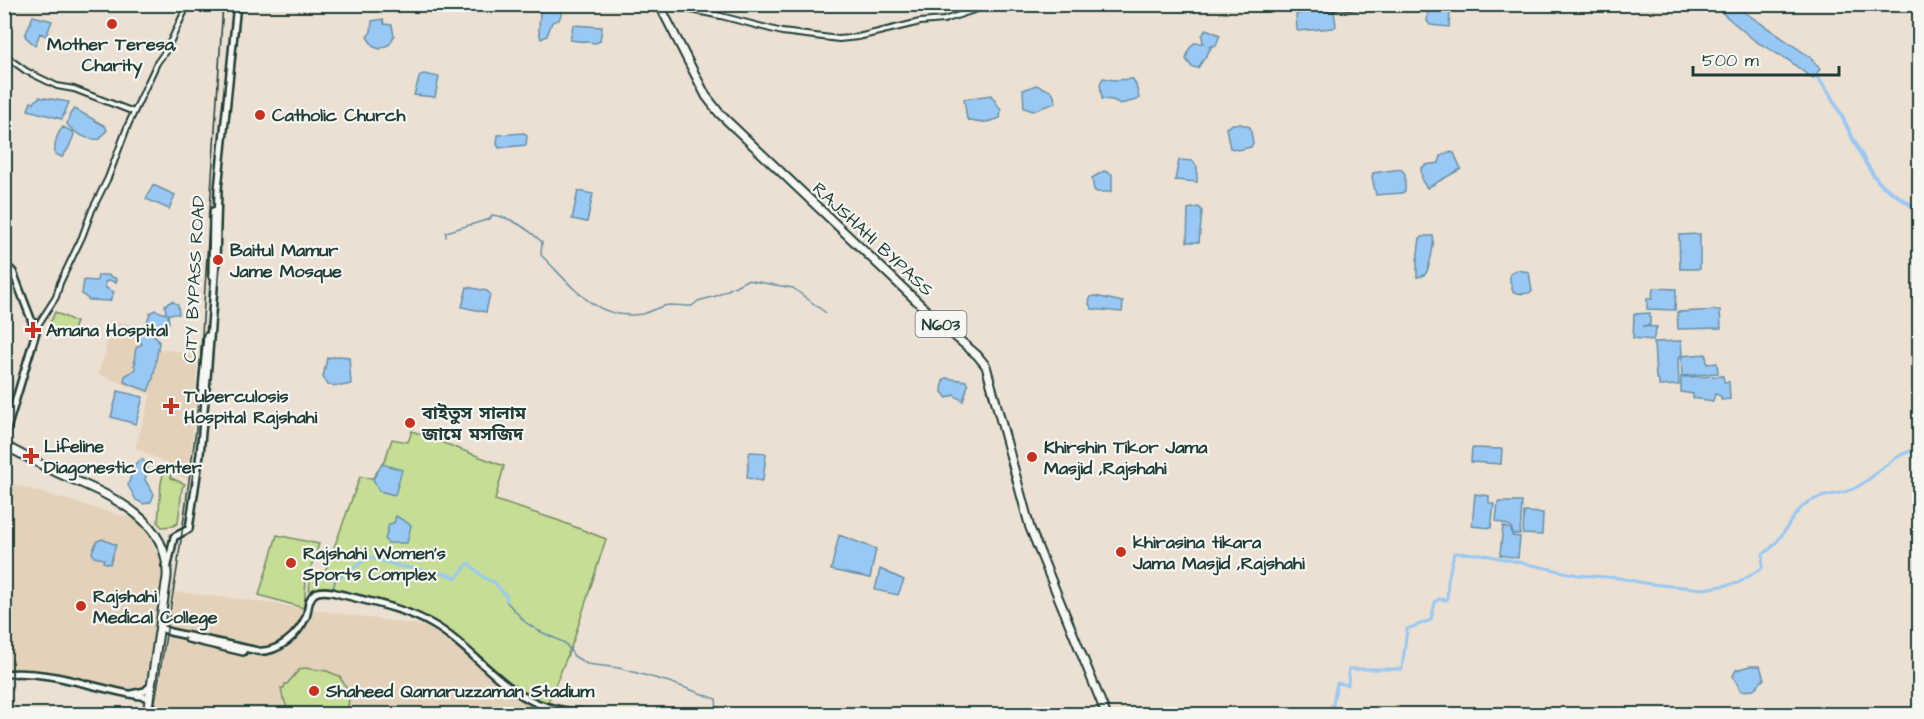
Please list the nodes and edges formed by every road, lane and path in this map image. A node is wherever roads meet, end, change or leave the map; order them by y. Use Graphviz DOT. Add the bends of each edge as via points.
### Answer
graph roads {
  1 [pos="189,4"];
  2 [pos="235,4"];
  3 [pos="661,4"];
  4 [pos="1002,4"];
  5 [pos="1282,4"];
  6 [pos="1376,4"];
  7 [pos="4,55"];
  8 [pos="134,112"];
  9 [pos="4,263"];
  10 [pos="36,328"];
  11 [pos="4,439"];
  12 [pos="4,446"];
  13 [pos="165,562"];
  14 [pos="161,628"];
  15 [pos="178,635"];
  16 [pos="159,638"];
  17 [pos="4,675"];
  18 [pos="148,688"];
  19 [pos="124,694"];
  20 [pos="147,697"];
  21 [pos="146,714"];
  22 [pos="578,714"];
  23 [pos="597,714"];
  24 [pos="1106,714"];
  1 -- 8 [label="street"];
  2 -- 13 [label="main road" via="200,454 189,529 176,535"];
  3 -- 4 [label="street" via="783,32 839,39 944,20"];
  3 -- 24 [label="highway, RAJSHAHI BYPASS / N603" via="706,96 720,114 986,366 1030,528"];
  5 -- 6 [label="street" via="1305,9"];
  7 -- 8 [label="street" via="57,86"];
  8 -- 10 [label="street" via="56,297"];
  9 -- 10 [label="main road" via="13,272"];
  10 -- 11 [label="main road"];
  12 -- 13 [label="highway" via="135,511 158,539"];
  13 -- 14 [label="highway"];
  13 -- 18 [label="highway"];
  14 -- 15 [label="main road"];
  14 -- 16 [label="highway"];
  15 -- 16 [label="main road" via="165,634"];
  15 -- 22 [label="main road" via="226,649 271,654 282,649 300,630 317,596 333,595 422,622 457,645 518,696 538,706"];
  15 -- 23 [label="main road" via="267,652 284,644 297,629 307,615 313,595 332,592 432,624 459,642 507,685 538,704"];
  16 -- 21 [label="highway"];
  17 -- 19 [label="main road" via="39,674"];
  18 -- 19 [label="main road"];
  18 -- 20 [label="highway"];
  19 -- 20 [label="main road"];
  20 -- 21 [label="highway"];
}
